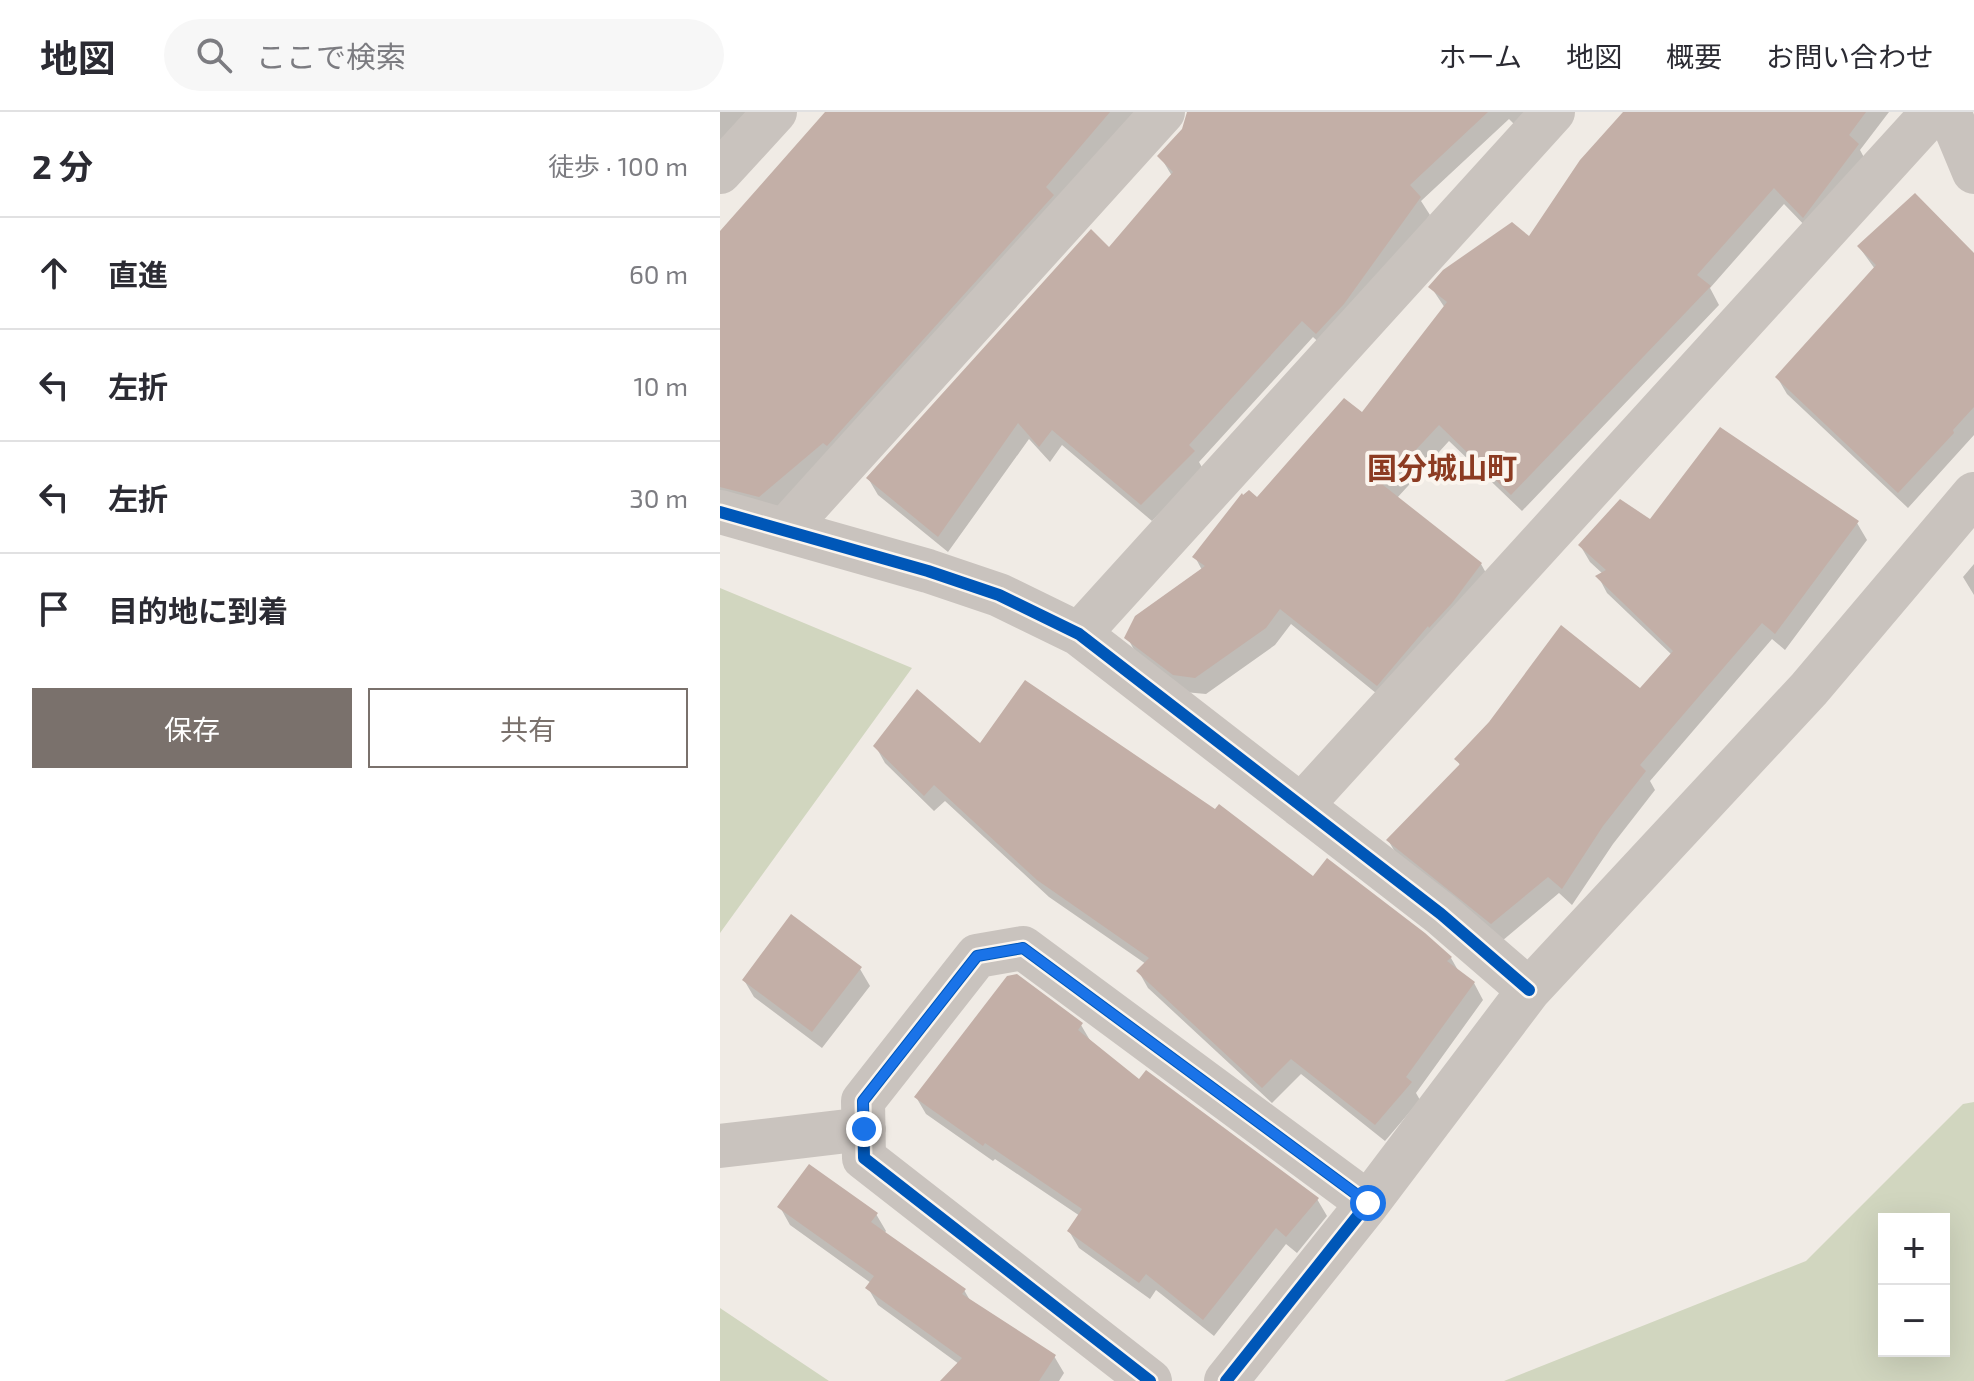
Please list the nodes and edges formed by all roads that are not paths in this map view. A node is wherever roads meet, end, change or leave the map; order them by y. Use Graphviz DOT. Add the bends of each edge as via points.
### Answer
graph roads {
  1 [pos="775,112"];
  2 [pos="1163,112"];
  3 [pos="1553,112"];
  4 [pos="1933,112"];
  5 [pos="1949,112"];
  6 [pos="720,172"];
  7 [pos="1974,172"];
  8 [pos="1974,494"];
  9 [pos="720,512"];
  10 [pos="785,530"];
  11 [pos="1079,634"];
  12 [pos="1301,806"];
  13 [pos="1529,990"];
  14 [pos="864,1129"];
  15 [pos="720,1146"];
  16 [pos="1368,1203"];
  17 [pos="1150,1381"];
  18 [pos="1226,1381"];
  1 -- 6 [label="street"];
  2 -- 10 [label="street"];
  3 -- 11 [label="street"];
  4 -- 12 [label="street"];
  5 -- 7 [label="street"];
  8 -- 13 [label="street" via="1809,689"];
  9 -- 10 [label="street"];
  10 -- 11 [label="street" via="999,595"];
  11 -- 12 [label="street"];
  12 -- 13 [label="street"];
  13 -- 16 [label="street"];
  14 -- 15 [label="street"];
  14 -- 16 [label="street" via="863,1101 977,956 1023,948"];
  14 -- 17 [label="street" via="864,1158"];
  16 -- 18 [label="street"];
}
